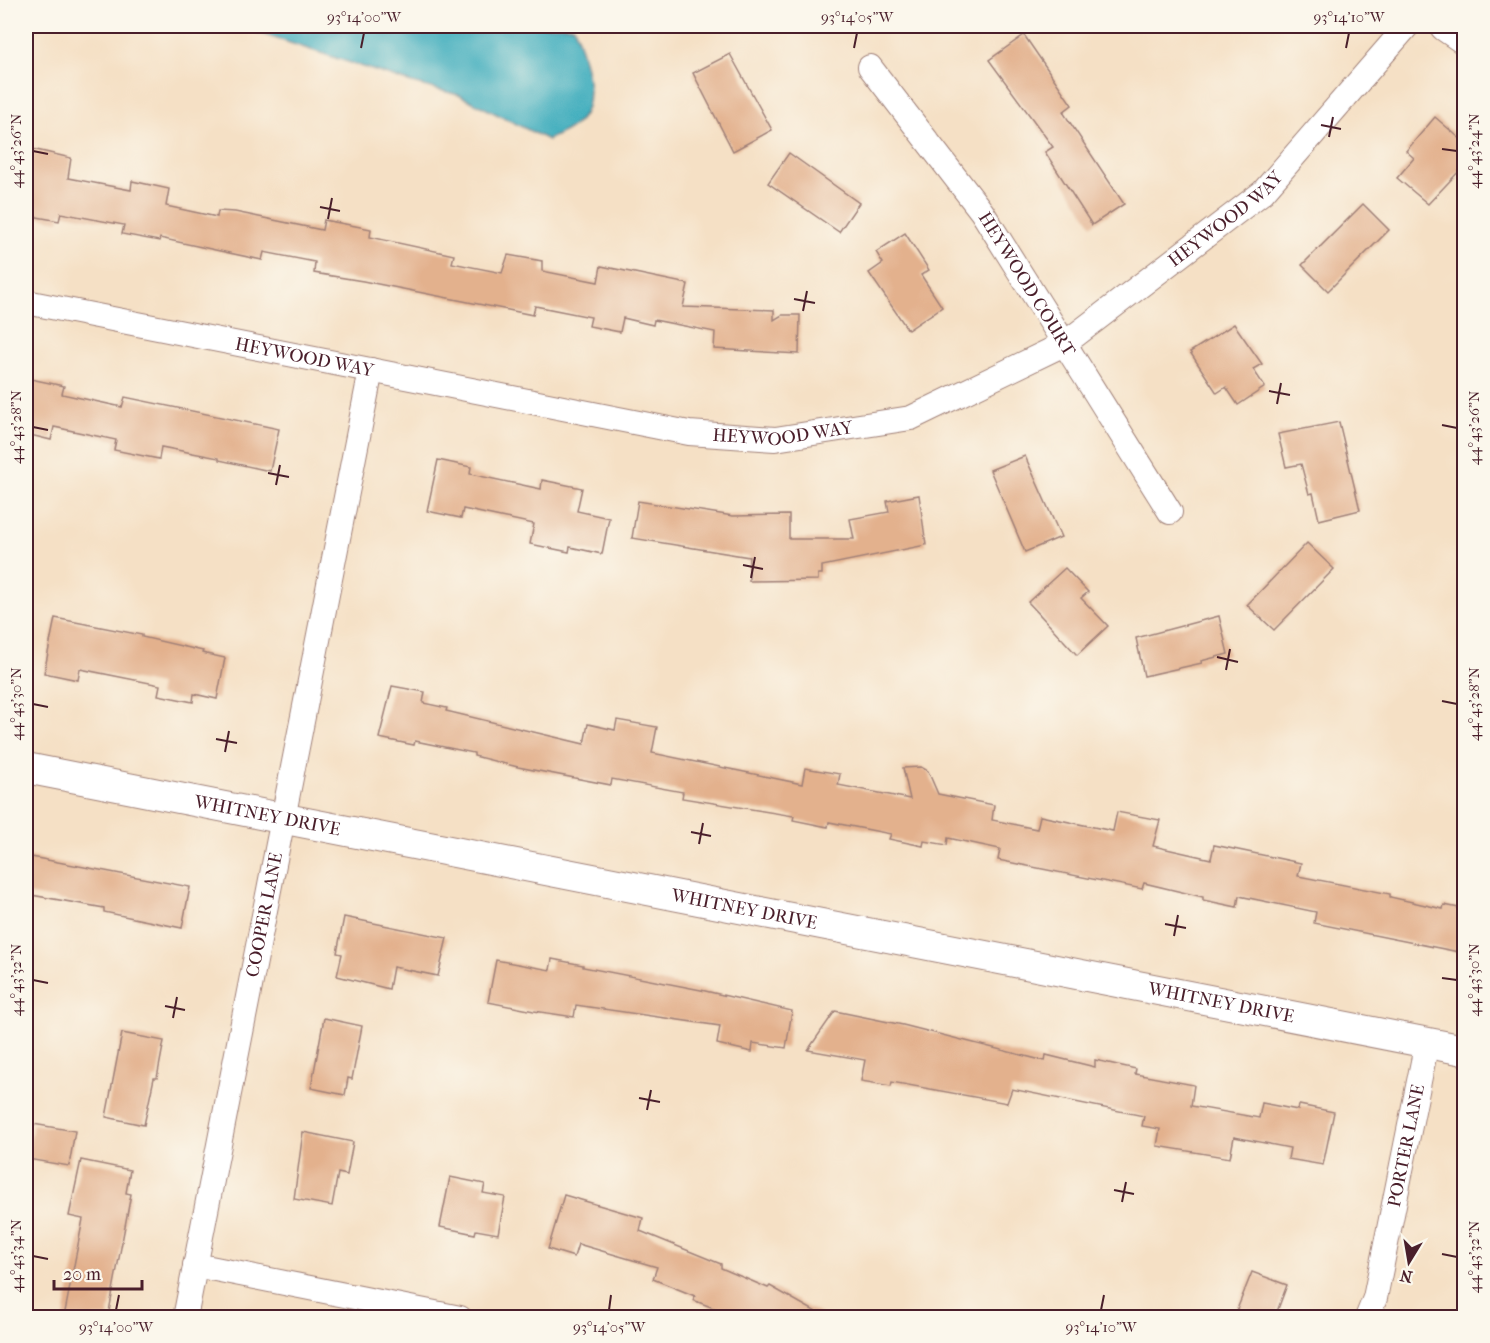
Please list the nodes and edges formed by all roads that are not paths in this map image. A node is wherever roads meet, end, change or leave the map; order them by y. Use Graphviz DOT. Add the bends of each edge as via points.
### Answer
graph roads {
  1 [pos="1407,26"];
  2 [pos="1445,26"];
  3 [pos="1464,39"];
  4 [pos="870,67"];
  5 [pos="26,302"];
  6 [pos="1064,344"];
  7 [pos="371,370"];
  8 [pos="1170,512"];
  9 [pos="26,768"];
  10 [pos="283,819"];
  11 [pos="1426,1042"];
  12 [pos="1464,1050"];
  13 [pos="195,1265"];
  14 [pos="184,1317"];
  15 [pos="460,1317"];
  16 [pos="1367,1317"];
  1 -- 6 [label="street, HEYWOOD WAY" via="1263,192"];
  2 -- 3 [label="street"];
  4 -- 6 [label="street, HEYWOOD COURT" via="982,212"];
  5 -- 7 [label="street, HEYWOOD WAY"];
  6 -- 7 [label="street, HEYWOOD WAY" via="911,418 775,438 689,433"];
  6 -- 8 [label="street, HEYWOOD COURT"];
  7 -- 10 [label="street, COOPER LANE"];
  9 -- 10 [label="street, WHITNEY DRIVE"];
  10 -- 11 [label="street, WHITNEY DRIVE"];
  10 -- 13 [label="street, COOPER LANE"];
  11 -- 12 [label="street, WHITNEY DRIVE"];
  11 -- 16 [label="street, PORTER LANE" via="1375,1298"];
  13 -- 14 [label="street, COOPER LANE"];
  13 -- 15 [label="street"];
}
